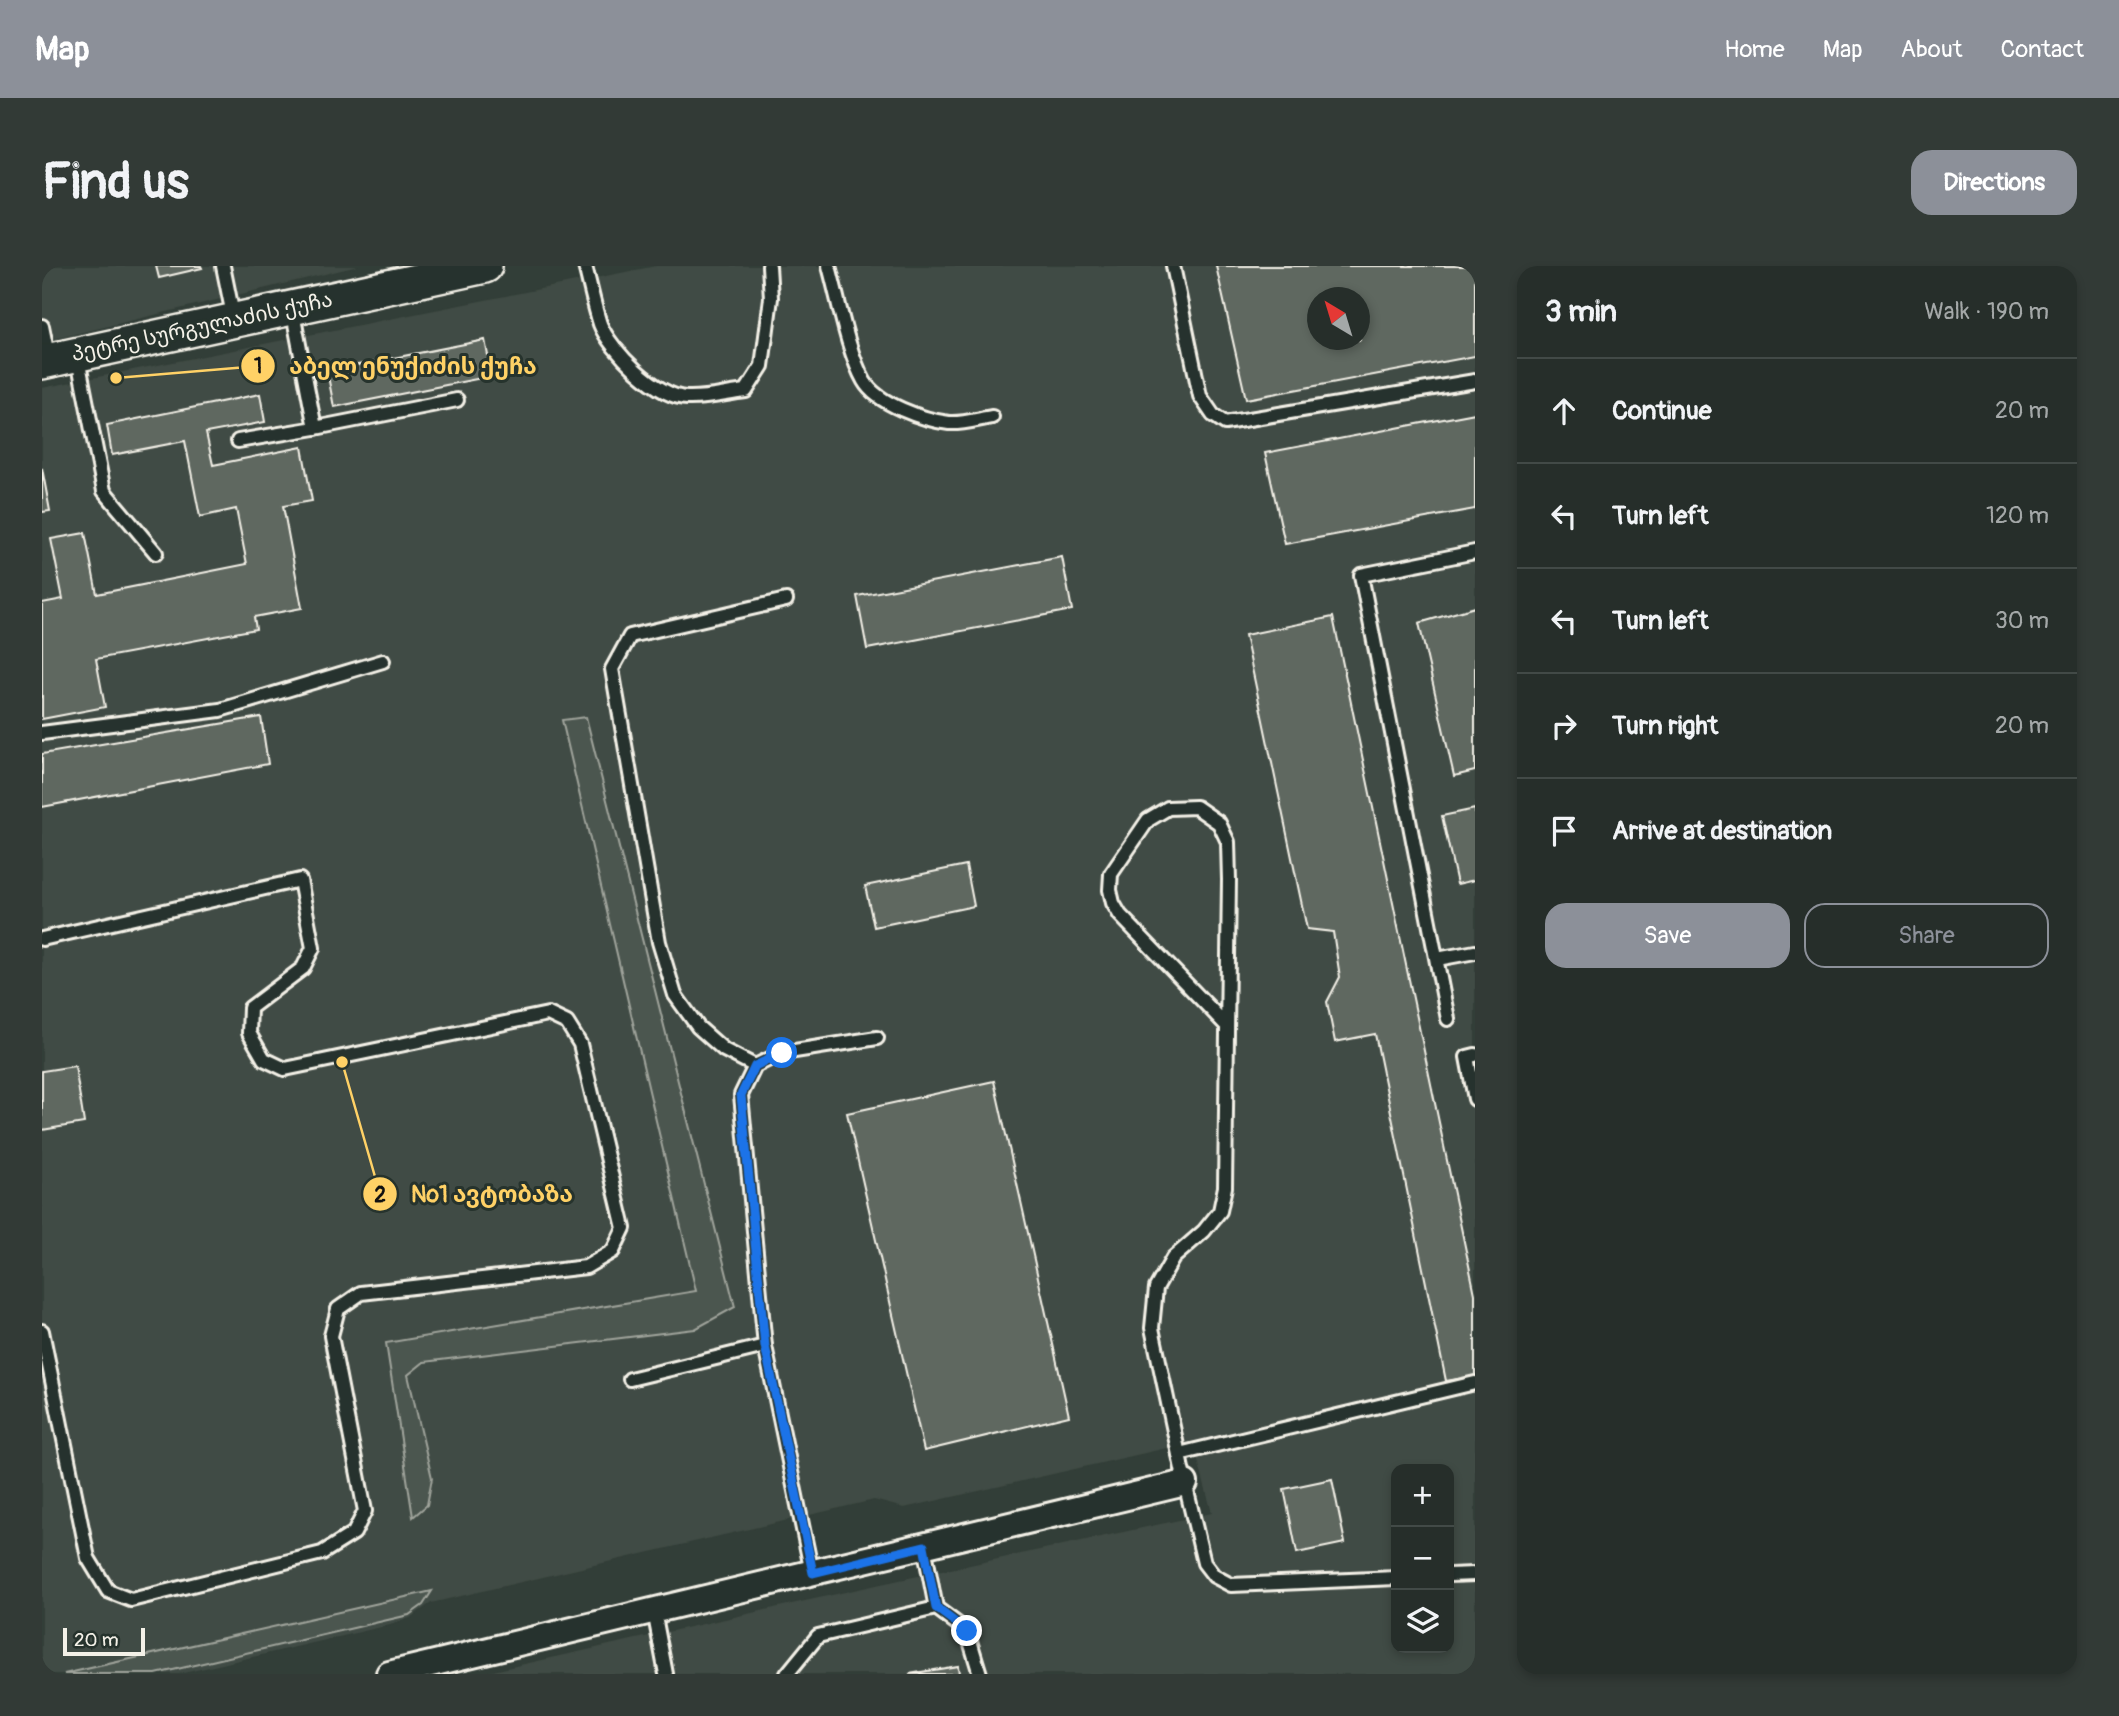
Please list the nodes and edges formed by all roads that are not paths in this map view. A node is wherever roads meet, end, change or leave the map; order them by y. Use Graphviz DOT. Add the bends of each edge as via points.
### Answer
graph roads {
  1 [pos="223,266"];
  2 [pos="485,266"];
  3 [pos="585,266"];
  4 [pos="769,266"];
  5 [pos="830,266"];
  6 [pos="1173,266"];
  7 [pos="292,308"];
  8 [pos="234,320"];
  9 [pos="42,326"];
  10 [pos="56,359"];
  11 [pos="1475,381"];
  12 [pos="457,400"];
  13 [pos="992,417"];
  14 [pos="315,428"];
  15 [pos="238,442"];
  16 [pos="1475,552"];
  17 [pos="156,553"];
  18 [pos="786,600"];
  19 [pos="383,661"];
  20 [pos="42,733"];
  21 [pos="42,939"];
  22 [pos="1475,952"];
  23 [pos="1437,959"];
  24 [pos="1448,1019"];
  25 [pos="1227,1026"];
  26 [pos="877,1038"];
  27 [pos="1475,1055"];
  28 [pos="755,1066"];
  29 [pos="1475,1099"];
  30 [pos="42,1331"];
  31 [pos="765,1346"];
  32 [pos="630,1379"];
  33 [pos="1475,1383"];
  34 [pos="1179,1454"];
  35 [pos="1185,1483"];
  36 [pos="924,1546"];
  37 [pos="813,1573"];
  38 [pos="1475,1574"];
  39 [pos="1454,1576"];
  40 [pos="1391,1578"];
  41 [pos="936,1608"];
  42 [pos="654,1611"];
  43 [pos="389,1674"];
  44 [pos="666,1674"];
  45 [pos="787,1674"];
  46 [pos="980,1674"];
  1 -- 8 [label="lane"];
  2 -- 7 [label="street, პეტრე სურგულაძის ქუჩა"];
  3 -- 4 [label="lane" via="601,327 640,375 664,393 685,399 746,391 762,366 771,298"];
  5 -- 13 [label="lane" via="864,383 905,411 950,423"];
  6 -- 11 [label="lane" via="1200,397 1213,415 1225,422"];
  7 -- 8 [label="street, პეტრე სურგულაძის ქუჩა"];
  7 -- 14 [label="lane"];
  8 -- 10 [label="street, პეტრე სურგულაძის ქუჩა"];
  9 -- 10 [label="lane"];
  10 -- 17 [label="lane" via="104,491"];
  12 -- 14 [label="lane"];
  14 -- 15 [label="lane"];
  16 -- 23 [label="lane" via="1361,575"];
  18 -- 28 [label="lane" via="630,636 612,669 659,942 675,995 698,1027 724,1050"];
  19 -- 20 [label="lane" via="220,710"];
  21 -- 30 [label="lane" via="300,880 313,948 303,968 250,1008 249,1033 264,1059 285,1069 548,1014 567,1023 580,1044 624,1228 613,1251 586,1267 361,1293 338,1309 331,1336 365,1511 354,1534 322,1553 131,1600 108,1591 88,1558"];
  22 -- 23 [label="lane"];
  23 -- 24 [label="lane"];
  25 -- 25 [label="lane" via="1228,842 1219,823 1196,807 1168,808 1148,820 1111,874 1112,903"];
  25 -- 34 [label="lane" via="1225,1187 1220,1211 1173,1258 1156,1288 1153,1308 1152,1328"];
  26 -- 28 [label="lane" via="782,1053"];
  27 -- 29 [label="lane" via="1467,1057"];
  28 -- 31 [label="lane" via="741,1095"];
  31 -- 32 [label="lane"];
  31 -- 37 [label="lane"];
  33 -- 34 [label="lane"];
  34 -- 35 [label="lane"];
  35 -- 36 [label="street"];
  35 -- 40 [label="lane" via="1204,1563 1214,1576 1231,1585"];
  36 -- 37 [label="street"];
  36 -- 41 [label="lane"];
  37 -- 42 [label="street"];
  38 -- 39 [label="lane"];
  41 -- 45 [label="lane" via="818,1636"];
  41 -- 46 [label="lane" via="967,1631"];
  42 -- 43 [label="street"];
  42 -- 44 [label="lane"];
}
